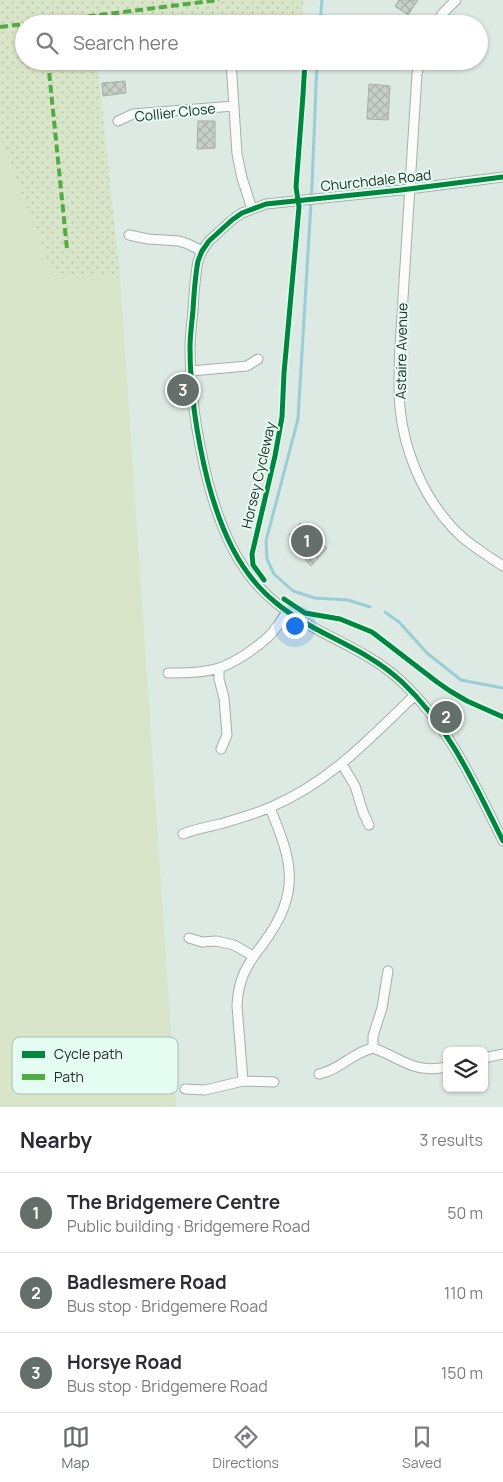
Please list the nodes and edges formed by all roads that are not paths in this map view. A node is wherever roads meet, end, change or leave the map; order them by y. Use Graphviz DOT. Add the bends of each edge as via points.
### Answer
graph roads {
  1 [pos="456,0"];
  2 [pos="442,15"];
  3 [pos="232,70"];
  4 [pos="418,70"];
  5 [pos="234,106"];
  6 [pos="118,121"];
  7 [pos="503,177"];
  8 [pos="409,189"];
  9 [pos="252,208"];
  10 [pos="129,234"];
  11 [pos="202,251"];
  12 [pos="258,360"];
  13 [pos="191,371"];
  14 [pos="503,566"];
  15 [pos="287,612"];
  16 [pos="219,668"];
  17 [pos="168,673"];
  18 [pos="415,695"];
  19 [pos="221,749"];
  20 [pos="342,764"];
  21 [pos="270,808"];
  22 [pos="369,825"];
  23 [pos="183,834"];
  24 [pos="503,841"];
  25 [pos="189,938"];
  26 [pos="253,956"];
  27 [pos="388,972"];
  28 [pos="373,1048"];
  29 [pos="503,1054"];
  30 [pos="488,1057"];
  31 [pos="443,1067"];
  32 [pos="319,1074"];
  33 [pos="243,1080"];
  34 [pos="274,1082"];
  35 [pos="185,1089"];
  1 -- 2 [label="street"];
  3 -- 5 [label="street"];
  4 -- 8 [label="street, Astaire Avenue"];
  5 -- 6 [label="street, Collier Close" via="133,114"];
  5 -- 9 [label="street" via="238,160"];
  7 -- 8 [label="street, Churchdale Road"];
  8 -- 9 [label="street, Churchdale Road" via="303,199"];
  8 -- 14 [label="street, Astaire Avenue" via="398,378 404,437 414,465 437,508 452,527"];
  9 -- 11 [label="street, Churchdale Road" via="232,220"];
  10 -- 11 [label="street" via="179,241"];
  11 -- 13 [label="street" via="196,272"];
  12 -- 13 [label="street" via="247,366"];
  13 -- 15 [label="street" via="202,459 223,528 251,579"];
  15 -- 16 [label="street" via="268,637"];
  15 -- 18 [label="street" via="363,653"];
  16 -- 17 [label="street"];
  16 -- 19 [label="street" via="227,735"];
  18 -- 20 [label="street"];
  18 -- 24 [label="street" via="454,747"];
  20 -- 21 [label="street" via="306,789"];
  20 -- 22 [label="street" via="355,786"];
  21 -- 23 [label="street"];
  21 -- 26 [label="street" via="289,863 288,896 282,913"];
  25 -- 26 [label="street" via="234,945"];
  26 -- 33 [label="street" via="237,994"];
  27 -- 28 [label="street"];
  28 -- 31 [label="street" via="416,1067"];
  28 -- 32 [label="street" via="358,1053 330,1072"];
  29 -- 30 [label="street"];
  33 -- 34 [label="street"];
  33 -- 35 [label="street" via="205,1090"];
}
